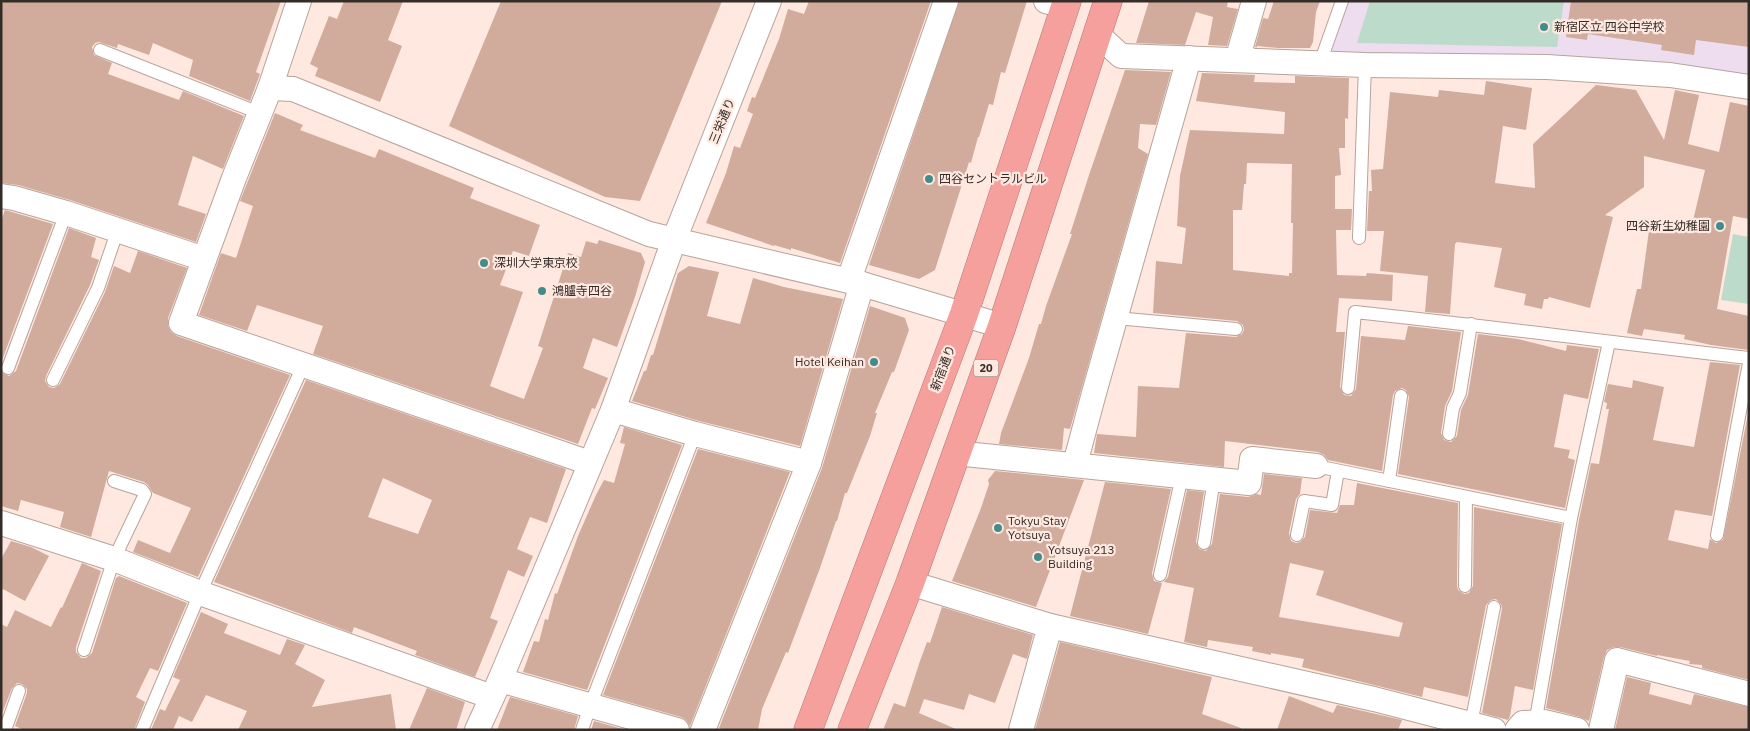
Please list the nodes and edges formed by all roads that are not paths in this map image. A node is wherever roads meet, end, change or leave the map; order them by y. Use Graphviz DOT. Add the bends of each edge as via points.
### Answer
graph roads {
  1 [pos="300,1"];
  2 [pos="769,1"];
  3 [pos="946,1"];
  4 [pos="1108,1"];
  5 [pos="1254,1"];
  6 [pos="1342,1"];
  7 [pos="1059,3"];
  8 [pos="1098,35"];
  9 [pos="100,50"];
  10 [pos="1189,58"];
  11 [pos="1247,60"];
  12 [pos="1320,63"];
  13 [pos="1365,65"];
  14 [pos="1749,87"];
  15 [pos="270,88"];
  16 [pos="259,113"];
  17 [pos="1,196"];
  18 [pos="66,213"];
  19 [pos="118,229"];
  20 [pos="1359,238"];
  21 [pos="674,240"];
  22 [pos="204,259"];
  23 [pos="856,282"];
  24 [pos="964,314"];
  25 [pos="1116,318"];
  26 [pos="1471,324"];
  27 [pos="1002,326"];
  28 [pos="1236,329"];
  29 [pos="1609,342"];
  30 [pos="1749,358"];
  31 [pos="1749,363"];
  32 [pos="302,366"];
  33 [pos="8,368"];
  34 [pos="53,380"];
  35 [pos="1348,388"];
  36 [pos="1402,396"];
  37 [pos="613,410"];
  38 [pos="696,434"];
  39 [pos="1448,434"];
  40 [pos="956,453"];
  41 [pos="590,463"];
  42 [pos="809,463"];
  43 [pos="1076,464"];
  44 [pos="1327,469"];
  45 [pos="1182,476"];
  46 [pos="1214,479"];
  47 [pos="1389,481"];
  48 [pos="114,482"];
  49 [pos="1466,497"];
  50 [pos="1571,518"];
  51 [pos="1,523"];
  52 [pos="1297,535"];
  53 [pos="1717,535"];
  54 [pos="1204,543"];
  55 [pos="114,560"];
  56 [pos="1160,575"];
  57 [pos="910,583"];
  58 [pos="1465,586"];
  59 [pos="200,594"];
  60 [pos="1494,607"];
  61 [pos="1050,626"];
  62 [pos="84,650"];
  63 [pos="496,689"];
  64 [pos="19,692"];
  65 [pos="1749,694"];
  66 [pos="590,706"];
  67 [pos="1470,724"];
  68 [pos="1532,727"];
  69 [pos="4,730"];
  70 [pos="142,730"];
  71 [pos="477,730"];
  72 [pos="582,730"];
  73 [pos="677,730"];
  74 [pos="703,730"];
  75 [pos="808,730"];
  76 [pos="852,730"];
  77 [pos="1021,730"];
  78 [pos="1494,730"];
  79 [pos="1577,730"];
  80 [pos="1601,730"];
  1 -- 15 [label="street"];
  2 -- 21 [label="street, 三栄通り"];
  3 -- 23 [label="street" via="856,261"];
  4 -- 8 [label="highway, 20"];
  5 -- 11 [label="street" via="1240,50"];
  6 -- 12 [label="lane"];
  7 -- 24 [label="highway, 新宿通り"];
  8 -- 10 [label="street" via="1121,56"];
  8 -- 27 [label="highway, 20"];
  9 -- 16 [label="lane"];
  10 -- 11 [label="street"];
  10 -- 25 [label="street"];
  11 -- 12 [label="street"];
  12 -- 13 [label="street"];
  13 -- 14 [label="street" via="1547,67 1670,75"];
  13 -- 20 [label="lane"];
  15 -- 16 [label="street"];
  15 -- 21 [label="street" via="293,89 649,234"];
  16 -- 22 [label="street"];
  17 -- 18 [label="street"];
  18 -- 19 [label="street"];
  18 -- 33 [label="lane"];
  19 -- 22 [label="street"];
  19 -- 34 [label="lane" via="98,288"];
  21 -- 23 [label="street"];
  21 -- 37 [label="street, 三栄通り"];
  22 -- 32 [label="street" via="181,323"];
  23 -- 24 [label="street"];
  23 -- 42 [label="street"];
  24 -- 27 [label="street"];
  24 -- 75 [label="highway, 新宿通り"];
  25 -- 28 [label="lane"];
  25 -- 43 [label="street"];
  26 -- 29 [label="lane"];
  26 -- 35 [label="lane" via="1355,312"];
  26 -- 39 [label="lane" via="1460,393 1453,408"];
  27 -- 40 [label="highway, 20"];
  29 -- 30 [label="lane"];
  29 -- 50 [label="lane"];
  31 -- 53 [label="lane"];
  32 -- 41 [label="street"];
  32 -- 59 [label="lane"];
  36 -- 47 [label="lane"];
  37 -- 38 [label="street"];
  37 -- 41 [label="street, 三栄通り"];
  38 -- 42 [label="street"];
  38 -- 66 [label="lane"];
  40 -- 43 [label="street"];
  40 -- 57 [label="highway, 20"];
  41 -- 63 [label="street, 三栄通り"];
  42 -- 74 [label="street"];
  43 -- 45 [label="street"];
  44 -- 46 [label="street" via="1252,459 1249,483"];
  44 -- 47 [label="lane"];
  44 -- 52 [label="lane" via="1332,505 1304,501"];
  45 -- 46 [label="street"];
  45 -- 56 [label="lane"];
  46 -- 54 [label="lane"];
  47 -- 49 [label="lane"];
  48 -- 55 [label="lane" via="142,490 145,494"];
  49 -- 50 [label="lane"];
  49 -- 58 [label="lane"];
  50 -- 68 [label="lane"];
  51 -- 55 [label="street"];
  55 -- 59 [label="street"];
  55 -- 62 [label="lane"];
  57 -- 61 [label="street"];
  57 -- 76 [label="highway, 20"];
  59 -- 63 [label="street"];
  59 -- 70 [label="lane"];
  60 -- 67 [label="lane"];
  61 -- 67 [label="street"];
  61 -- 77 [label="street"];
  63 -- 66 [label="street"];
  63 -- 71 [label="street, 三栄通り"];
  64 -- 69 [label="lane"];
  65 -- 80 [label="street" via="1617,660"];
  66 -- 72 [label="lane"];
  66 -- 73 [label="street"];
  67 -- 78 [label="street"];
  68 -- 79 [label="street"];
}
